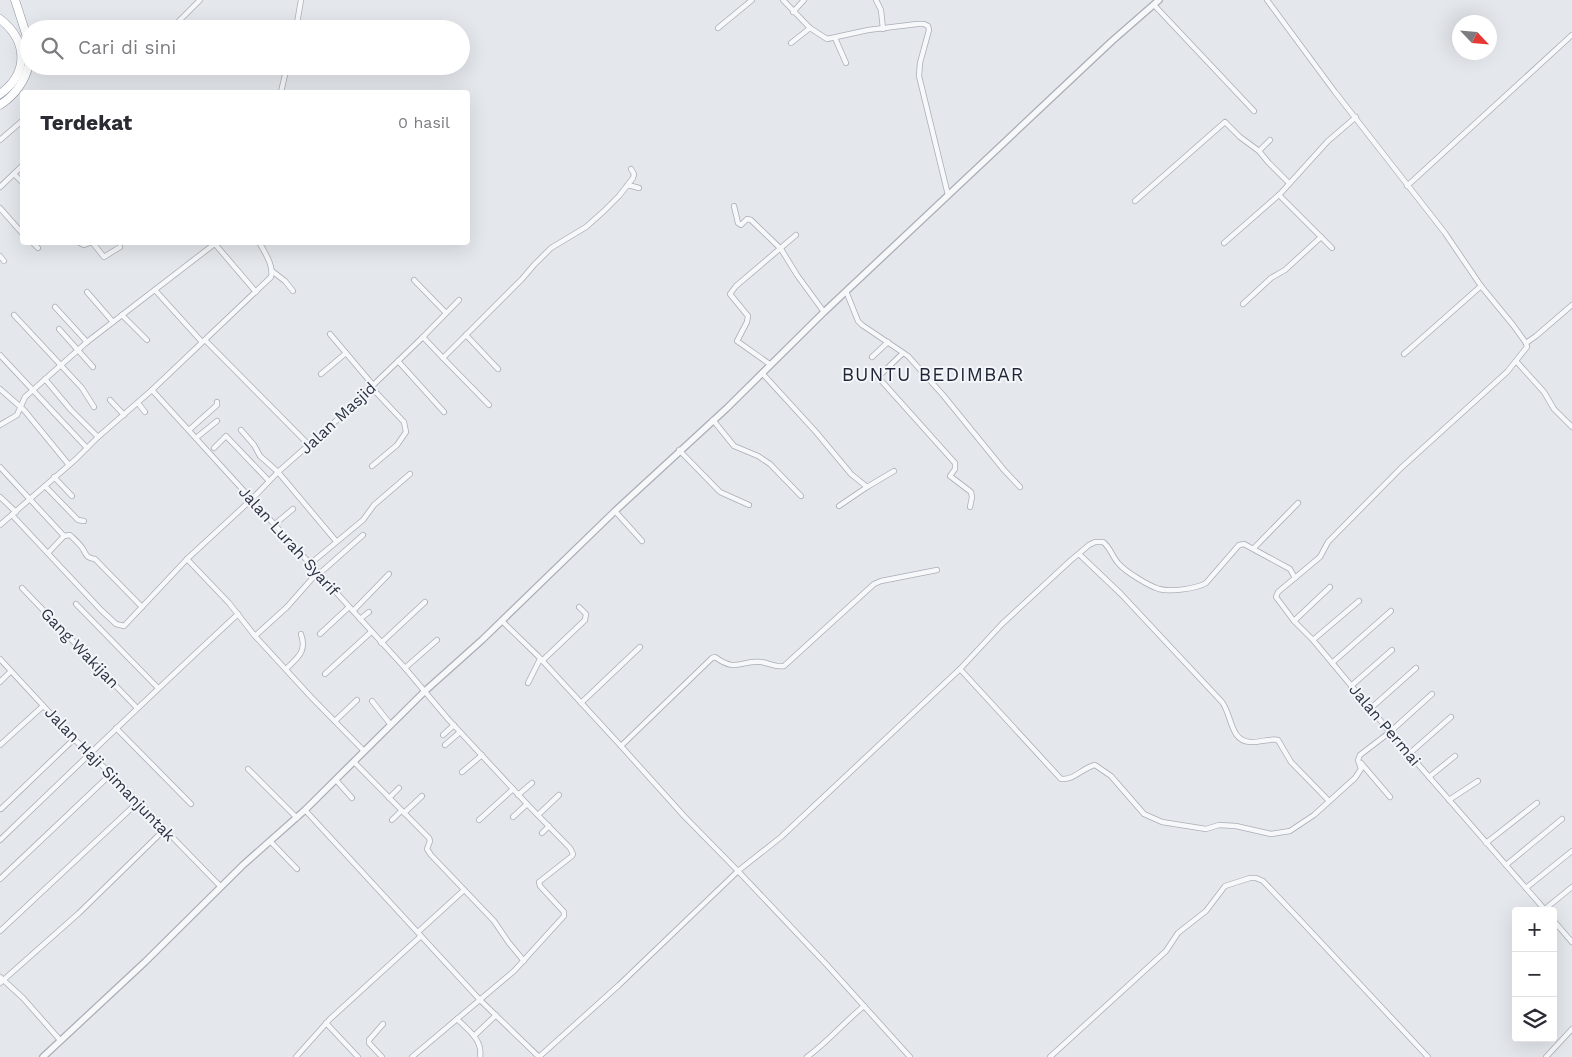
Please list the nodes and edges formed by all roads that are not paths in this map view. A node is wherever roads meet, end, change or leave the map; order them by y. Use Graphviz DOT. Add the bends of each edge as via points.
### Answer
graph roads {
  1 [pos="14,0"];
  2 [pos="200,0"];
  3 [pos="301,0"];
  4 [pos="752,0"];
  5 [pos="783,0"];
  6 [pos="804,0"];
  7 [pos="876,0"];
  8 [pos="1159,0"];
  9 [pos="1267,0"];
  10 [pos="1154,5"];
  11 [pos="793,12"];
  12 [pos="0,19"];
  13 [pos="21,20"];
  14 [pos="180,20"];
  15 [pos="298,20"];
  16 [pos="718,28"];
  17 [pos="810,28"];
  18 [pos="883,29"];
  19 [pos="1572,35"];
  20 [pos="835,38"];
  21 [pos="791,43"];
  22 [pos="20,47"];
  23 [pos="846,62"];
  24 [pos="20,68"];
  25 [pos="25,75"];
  26 [pos="285,75"];
  27 [pos="281,90"];
  28 [pos="0,94"];
  29 [pos="0,105"];
  30 [pos="1254,111"];
  31 [pos="1356,117"];
  32 [pos="20,122"];
  33 [pos="0,140"];
  34 [pos="1270,140"];
  35 [pos="1259,150"];
  36 [pos="20,168"];
  37 [pos="631,169"];
  38 [pos="14,174"];
  39 [pos="20,180"];
  40 [pos="1289,183"];
  41 [pos="627,186"];
  42 [pos="1407,186"];
  43 [pos="0,187"];
  44 [pos="639,188"];
  45 [pos="952,192"];
  46 [pos="1279,195"];
  47 [pos="1134,201"];
  48 [pos="734,206"];
  49 [pos="0,208"];
  50 [pos="20,230"];
  51 [pos="796,234"];
  52 [pos="1321,237"];
  53 [pos="1224,243"];
  54 [pos="35,245"];
  55 [pos="94,245"];
  56 [pos="215,245"];
  57 [pos="217,245"];
  58 [pos="260,245"];
  59 [pos="120,247"];
  60 [pos="38,248"];
  61 [pos="781,248"];
  62 [pos="1332,248"];
  63 [pos="0,256"];
  64 [pos="4,261"];
  65 [pos="272,272"];
  66 [pos="414,280"];
  67 [pos="1481,286"];
  68 [pos="155,290"];
  69 [pos="293,291"];
  70 [pos="846,291"];
  71 [pos="87,292"];
  72 [pos="256,292"];
  73 [pos="459,300"];
  74 [pos="1243,304"];
  75 [pos="1572,305"];
  76 [pos="54,307"];
  77 [pos="824,312"];
  78 [pos="446,313"];
  79 [pos="14,315"];
  80 [pos="122,315"];
  81 [pos="113,322"];
  82 [pos="58,329"];
  83 [pos="330,334"];
  84 [pos="466,335"];
  85 [pos="423,337"];
  86 [pos="147,340"];
  87 [pos="204,341"];
  88 [pos="87,342"];
  89 [pos="888,342"];
  90 [pos="1526,343"];
  91 [pos="78,351"];
  92 [pos="346,353"];
  93 [pos="903,353"];
  94 [pos="1404,354"];
  95 [pos="0,355"];
  96 [pos="872,357"];
  97 [pos="443,358"];
  98 [pos="1516,361"];
  99 [pos="398,362"];
  100 [pos="170,363"];
  101 [pos="771,364"];
  102 [pos="61,365"];
  103 [pos="93,367"];
  104 [pos="174,369"];
  105 [pos="498,370"];
  106 [pos="762,373"];
  107 [pos="321,374"];
  108 [pos="45,379"];
  109 [pos="372,386"];
  110 [pos="0,389"];
  111 [pos="33,389"];
  112 [pos="152,390"];
  113 [pos="110,400"];
  114 [pos="217,402"];
  115 [pos="138,403"];
  116 [pos="490,405"];
  117 [pos="20,407"];
  118 [pos="94,407"];
  119 [pos="145,412"];
  120 [pos="444,412"];
  121 [pos="124,415"];
  122 [pos="217,420"];
  123 [pos="713,420"];
  124 [pos="0,425"];
  125 [pos="1572,427"];
  126 [pos="189,430"];
  127 [pos="241,430"];
  128 [pos="98,437"];
  129 [pos="196,438"];
  130 [pos="309,445"];
  131 [pos="87,448"];
  132 [pos="214,448"];
  133 [pos="679,450"];
  134 [pos="69,465"];
  135 [pos="372,466"];
  136 [pos="0,467"];
  137 [pos="894,471"];
  138 [pos="278,472"];
  139 [pos="410,474"];
  140 [pos="54,477"];
  141 [pos="269,481"];
  142 [pos="45,486"];
  143 [pos="867,487"];
  144 [pos="1020,487"];
  145 [pos="72,496"];
  146 [pos="801,496"];
  147 [pos="0,497"];
  148 [pos="252,499"];
  149 [pos="30,500"];
  150 [pos="1298,503"];
  151 [pos="749,505"];
  152 [pos="839,506"];
  153 [pos="970,507"];
  154 [pos="293,509"];
  155 [pos="615,511"];
  156 [pos="14,514"];
  157 [pos="84,521"];
  158 [pos="275,524"];
  159 [pos="0,525"];
  160 [pos="363,535"];
  161 [pos="64,536"];
  162 [pos="642,541"];
  163 [pos="336,542"];
  164 [pos="1254,548"];
  165 [pos="48,553"];
  166 [pos="1079,554"];
  167 [pos="187,559"];
  168 [pos="310,564"];
  169 [pos="937,570"];
  170 [pos="318,574"];
  171 [pos="389,574"];
  172 [pos="1296,578"];
  173 [pos="1330,587"];
  174 [pos="22,588"];
  175 [pos="1359,601"];
  176 [pos="425,602"];
  177 [pos="76,604"];
  178 [pos="142,607"];
  179 [pos="579,607"];
  180 [pos="351,609"];
  181 [pos="1391,611"];
  182 [pos="369,612"];
  183 [pos="238,614"];
  184 [pos="360,619"];
  185 [pos="1294,620"];
  186 [pos="502,621"];
  187 [pos="371,632"];
  188 [pos="301,634"];
  189 [pos="320,634"];
  190 [pos="255,636"];
  191 [pos="437,640"];
  192 [pos="1313,640"];
  193 [pos="381,643"];
  194 [pos="640,647"];
  195 [pos="1392,650"];
  196 [pos="0,659"];
  197 [pos="541,660"];
  198 [pos="1332,663"];
  199 [pos="405,668"];
  200 [pos="1416,668"];
  201 [pos="286,669"];
  202 [pos="960,669"];
  203 [pos="11,671"];
  204 [pos="325,674"];
  205 [pos="0,682"];
  206 [pos="528,683"];
  207 [pos="1351,686"];
  208 [pos="158,688"];
  209 [pos="425,691"];
  210 [pos="1432,694"];
  211 [pos="357,700"];
  212 [pos="372,701"];
  213 [pos="582,704"];
  214 [pos="43,706"];
  215 [pos="137,708"];
  216 [pos="1370,709"];
  217 [pos="1451,717"];
  218 [pos="335,721"];
  219 [pos="391,725"];
  220 [pos="454,725"];
  221 [pos="116,728"];
  222 [pos="460,732"];
  223 [pos="1390,732"];
  224 [pos="443,735"];
  225 [pos="74,739"];
  226 [pos="0,745"];
  227 [pos="445,745"];
  228 [pos="621,746"];
  229 [pos="364,751"];
  230 [pos="89,754"];
  231 [pos="1409,754"];
  232 [pos="482,755"];
  233 [pos="1455,756"];
  234 [pos="354,762"];
  235 [pos="1360,762"];
  236 [pos="248,769"];
  237 [pos="462,772"];
  238 [pos="112,774"];
  239 [pos="1429,778"];
  240 [pos="336,780"];
  241 [pos="1478,781"];
  242 [pos="532,783"];
  243 [pos="399,788"];
  244 [pos="514,789"];
  245 [pos="518,795"];
  246 [pos="559,795"];
  247 [pos="422,796"];
  248 [pos="1390,797"];
  249 [pos="352,798"];
  250 [pos="389,798"];
  251 [pos="1449,800"];
  252 [pos="1328,801"];
  253 [pos="138,802"];
  254 [pos="191,804"];
  255 [pos="527,804"];
  256 [pos="1538,804"];
  257 [pos="1,809"];
  258 [pos="305,810"];
  259 [pos="402,812"];
  260 [pos="538,815"];
  261 [pos="513,817"];
  262 [pos="297,818"];
  263 [pos="1562,819"];
  264 [pos="392,820"];
  265 [pos="479,820"];
  266 [pos="549,826"];
  267 [pos="164,830"];
  268 [pos="542,833"];
  269 [pos="0,840"];
  270 [pos="270,841"];
  271 [pos="1486,843"];
  272 [pos="1572,851"];
  273 [pos="1506,866"];
  274 [pos="297,869"];
  275 [pos="738,871"];
  276 [pos="0,880"];
  277 [pos="221,887"];
  278 [pos="1572,887"];
  279 [pos="1526,888"];
  280 [pos="464,890"];
  281 [pos="1542,907"];
  282 [pos="1549,907"];
  283 [pos="1557,925"];
  284 [pos="0,931"];
  285 [pos="1572,931"];
  286 [pos="419,934"];
  287 [pos="1567,936"];
  288 [pos="1572,942"];
  289 [pos="524,961"];
  290 [pos="1,980"];
  291 [pos="480,1000"];
  292 [pos="864,1006"];
  293 [pos="496,1016"];
  294 [pos="457,1019"];
  295 [pos="326,1023"];
  296 [pos="383,1024"];
  297 [pos="1572,1029"];
  298 [pos="474,1036"];
  299 [pos="60,1040"];
  300 [pos="43,1057"];
  301 [pos="296,1057"];
  302 [pos="358,1057"];
  303 [pos="382,1057"];
  304 [pos="412,1057"];
  305 [pos="480,1057"];
  306 [pos="539,1057"];
  307 [pos="807,1057"];
  308 [pos="910,1057"];
  309 [pos="1050,1057"];
  310 [pos="1428,1057"];
  311 [pos="1546,1057"];
  1 -- 13 [label="highway"];
  2 -- 14 [label="street"];
  3 -- 15 [label="street"];
  4 -- 16 [label="street"];
  5 -- 11 [label="street"];
  6 -- 11 [label="street"];
  7 -- 18 [label="street" via="881,10"];
  8 -- 10 [label="street"];
  9 -- 31 [label="street"];
  10 -- 30 [label="street"];
  10 -- 45 [label="street"];
  11 -- 17 [label="street"];
  12 -- 22 [label="highway" via="16,36"];
  17 -- 20 [label="street" via="822,38"];
  17 -- 21 [label="street"];
  18 -- 20 [label="street"];
  18 -- 45 [label="street" via="924,24 928,27 919,76"];
  19 -- 42 [label="street"];
  20 -- 23 [label="street"];
  24 -- 28 [label="highway" via="14,82"];
  25 -- 29 [label="highway" via="19,87"];
  26 -- 27 [label="street"];
  31 -- 40 [label="street" via="1328,141"];
  31 -- 42 [label="street"];
  32 -- 33 [label="street"];
  34 -- 35 [label="street"];
  35 -- 40 [label="street"];
  35 -- 47 [label="street" via="1225,122"];
  36 -- 38 [label="street"];
  37 -- 41 [label="street" via="634,174"];
  38 -- 39 [label="street"];
  38 -- 43 [label="street"];
  40 -- 46 [label="street"];
  41 -- 44 [label="street"];
  41 -- 84 [label="street" via="586,227 551,248"];
  42 -- 67 [label="street" via="1445,233"];
  45 -- 70 [label="street"];
  46 -- 52 [label="street"];
  46 -- 53 [label="street"];
  48 -- 61 [label="street" via="739,224 751,220"];
  49 -- 50 [label="street"];
  51 -- 61 [label="street"];
  52 -- 62 [label="street"];
  52 -- 74 [label="street"];
  54 -- 60 [label="street"];
  55 -- 59 [label="street" via="104,257"];
  56 -- 68 [label="street"];
  57 -- 72 [label="street"];
  58 -- 65 [label="street"];
  61 -- 77 [label="street"];
  61 -- 101 [label="street" via="730,294 748,316 737,341"];
  63 -- 64 [label="street"];
  65 -- 69 [label="street"];
  65 -- 72 [label="street"];
  66 -- 78 [label="street"];
  67 -- 90 [label="street"];
  67 -- 94 [label="street"];
  68 -- 80 [label="street"];
  68 -- 87 [label="street"];
  70 -- 77 [label="street"];
  70 -- 89 [label="street" via="858,321"];
  71 -- 81 [label="street"];
  72 -- 87 [label="street"];
  73 -- 78 [label="street, Jalan Masjid"];
  75 -- 90 [label="street"];
  76 -- 88 [label="street"];
  77 -- 101 [label="street"];
  78 -- 85 [label="street, Jalan Masjid"];
  79 -- 102 [label="street"];
  80 -- 81 [label="street"];
  80 -- 86 [label="street"];
  81 -- 88 [label="street"];
  82 -- 91 [label="street"];
  83 -- 92 [label="street"];
  84 -- 97 [label="street"];
  84 -- 105 [label="street"];
  85 -- 97 [label="street"];
  85 -- 99 [label="street, Jalan Masjid"];
  87 -- 104 [label="street"];
  87 -- 130 [label="street"];
  88 -- 91 [label="street"];
  89 -- 93 [label="street"];
  89 -- 96 [label="street"];
  90 -- 98 [label="street, Jalan Permai"];
  91 -- 102 [label="street"];
  91 -- 103 [label="street"];
  92 -- 107 [label="street"];
  92 -- 109 [label="street"];
  93 -- 144 [label="street" via="944,394"];
  93 -- 153 [label="street" via="878,376 955,463 950,476 971,492"];
  95 -- 111 [label="street"];
  97 -- 116 [label="street"];
  98 -- 125 [label="street"];
  98 -- 172 [label="street, Jalan Permai" via="1406,464 1328,542 1320,557"];
  99 -- 109 [label="street, Jalan Masjid"];
  99 -- 120 [label="street"];
  100 -- 104 [label="street"];
  101 -- 106 [label="street"];
  102 -- 108 [label="street"];
  102 -- 118 [label="street"];
  104 -- 112 [label="street"];
  106 -- 123 [label="street"];
  106 -- 143 [label="street" via="851,474"];
  108 -- 111 [label="street"];
  108 -- 128 [label="street"];
  109 -- 130 [label="street, Jalan Masjid"];
  109 -- 135 [label="street" via="404,422 406,432 397,445"];
  110 -- 117 [label="street"];
  111 -- 117 [label="street"];
  111 -- 131 [label="street"];
  112 -- 115 [label="street"];
  112 -- 126 [label="street, Jalan Lurah Syarif"];
  113 -- 121 [label="street"];
  114 -- 126 [label="street"];
  115 -- 119 [label="street"];
  115 -- 121 [label="street"];
  117 -- 124 [label="street" via="17,415"];
  117 -- 134 [label="street"];
  121 -- 128 [label="street"];
  122 -- 129 [label="street"];
  123 -- 133 [label="street"];
  123 -- 146 [label="street" via="734,446 770,464"];
  126 -- 129 [label="street, Jalan Lurah Syarif"];
  127 -- 138 [label="street" via="260,456"];
  128 -- 131 [label="street"];
  129 -- 148 [label="street, Jalan Lurah Syarif"];
  130 -- 138 [label="street, Jalan Masjid"];
  131 -- 134 [label="street"];
  132 -- 141 [label="street" via="226,436"];
  133 -- 151 [label="street" via="720,492"];
  133 -- 155 [label="street"];
  134 -- 140 [label="street"];
  136 -- 149 [label="street"];
  137 -- 143 [label="street"];
  138 -- 141 [label="street, Jalan Masjid"];
  138 -- 163 [label="street"];
  139 -- 163 [label="street"];
  140 -- 142 [label="street"];
  140 -- 145 [label="street"];
  141 -- 148 [label="street, Jalan Masjid"];
  142 -- 149 [label="street"];
  142 -- 157 [label="street" via="78,520"];
  143 -- 152 [label="street"];
  147 -- 156 [label="street"];
  148 -- 158 [label="street, Jalan Lurah Syarif"];
  148 -- 167 [label="street, Jalan Masjid"];
  149 -- 156 [label="street"];
  149 -- 161 [label="street"];
  150 -- 164 [label="street"];
  154 -- 158 [label="street"];
  155 -- 162 [label="street"];
  155 -- 186 [label="street"];
  156 -- 159 [label="street"];
  156 -- 165 [label="street"];
  158 -- 168 [label="street, Jalan Lurah Syarif"];
  160 -- 170 [label="street"];
  161 -- 165 [label="street"];
  161 -- 178 [label="street" via="70,535 88,558 95,559"];
  163 -- 168 [label="street"];
  164 -- 166 [label="street" via="1239,545 1206,583 1180,590 1158,589 1142,581 1119,565 1103,542 1095,542"];
  164 -- 172 [label="street" via="1290,569"];
  165 -- 178 [label="street, Jalan Masjid" via="118,626 124,626"];
  166 -- 202 [label="street" via="1002,624"];
  166 -- 252 [label="street" via="1222,702 1234,733 1240,739 1249,742 1278,740 1290,762"];
  167 -- 178 [label="street, Jalan Masjid"];
  167 -- 183 [label="street"];
  168 -- 170 [label="street, Jalan Lurah Syarif"];
  169 -- 228 [label="street" via="874,584 784,666 754,662 737,666 712,658"];
  170 -- 180 [label="street, Jalan Lurah Syarif"];
  170 -- 190 [label="street"];
  171 -- 180 [label="street"];
  172 -- 185 [label="street, Jalan Permai" via="1276,594"];
  173 -- 185 [label="street"];
  174 -- 215 [label="street, Gang Wakijan"];
  175 -- 192 [label="street"];
  176 -- 193 [label="street"];
  177 -- 208 [label="street"];
  179 -- 197 [label="street" via="586,614 585,620"];
  180 -- 184 [label="street, Jalan Lurah Syarif"];
  180 -- 189 [label="street"];
  181 -- 198 [label="street"];
  182 -- 184 [label="street"];
  183 -- 190 [label="street"];
  183 -- 208 [label="street"];
  184 -- 187 [label="street, Jalan Lurah Syarif"];
  185 -- 192 [label="street, Jalan Permai"];
  186 -- 197 [label="street"];
  186 -- 209 [label="street"];
  187 -- 193 [label="street, Jalan Lurah Syarif"];
  187 -- 204 [label="street"];
  188 -- 201 [label="street" via="304,642 302,651"];
  190 -- 201 [label="street"];
  191 -- 199 [label="street"];
  192 -- 198 [label="street, Jalan Permai"];
  193 -- 199 [label="street, Jalan Lurah Syarif"];
  194 -- 213 [label="street"];
  195 -- 207 [label="street"];
  196 -- 203 [label="street, Jalan Haji Simanjuntak"];
  197 -- 206 [label="street"];
  197 -- 213 [label="street"];
  198 -- 207 [label="street, Jalan Permai"];
  199 -- 209 [label="street, Jalan Lurah Syarif"];
  200 -- 216 [label="street"];
  201 -- 218 [label="street"];
  202 -- 252 [label="street" via="1062,779 1072,778 1095,765 1110,776 1144,814 1162,822 1206,829 1236,826 1271,834 1297,827"];
  202 -- 275 [label="street" via="781,837"];
  203 -- 205 [label="street"];
  203 -- 214 [label="street, Jalan Haji Simanjuntak"];
  207 -- 216 [label="street, Jalan Permai"];
  208 -- 215 [label="street"];
  209 -- 219 [label="street"];
  209 -- 220 [label="street, Jalan Lurah Syarif"];
  210 -- 223 [label="street"];
  211 -- 218 [label="street"];
  212 -- 219 [label="street"];
  213 -- 228 [label="street"];
  214 -- 225 [label="street, Jalan Haji Simanjuntak"];
  214 -- 226 [label="street"];
  215 -- 221 [label="street"];
  216 -- 223 [label="street, Jalan Permai"];
  217 -- 231 [label="street"];
  218 -- 229 [label="street"];
  219 -- 229 [label="street"];
  220 -- 222 [label="street, Jalan Lurah Syarif"];
  220 -- 224 [label="street"];
  221 -- 230 [label="street"];
  221 -- 254 [label="street"];
  222 -- 227 [label="street"];
  222 -- 232 [label="street, Jalan Lurah Syarif"];
  223 -- 231 [label="street, Jalan Permai"];
  223 -- 235 [label="street" via="1360,755"];
  225 -- 230 [label="street, Jalan Haji Simanjuntak"];
  225 -- 257 [label="street"];
  228 -- 275 [label="street"];
  229 -- 234 [label="street"];
  230 -- 238 [label="street, Jalan Haji Simanjuntak"];
  230 -- 269 [label="street"];
  231 -- 239 [label="street, Jalan Permai"];
  232 -- 237 [label="street"];
  232 -- 244 [label="street, Jalan Lurah Syarif"];
  233 -- 239 [label="street"];
  234 -- 240 [label="street"];
  234 -- 250 [label="street"];
  235 -- 248 [label="street"];
  235 -- 252 [label="street" via="1361,769 1355,778"];
  236 -- 262 [label="street"];
  238 -- 253 [label="street, Jalan Haji Simanjuntak"];
  238 -- 276 [label="street"];
  239 -- 251 [label="street, Jalan Permai"];
  240 -- 249 [label="street"];
  240 -- 258 [label="street"];
  241 -- 251 [label="street"];
  242 -- 245 [label="street"];
  243 -- 250 [label="street"];
  244 -- 245 [label="street, Jalan Lurah Syarif"];
  244 -- 265 [label="street"];
  245 -- 255 [label="street, Jalan Lurah Syarif"];
  246 -- 260 [label="street"];
  247 -- 259 [label="street"];
  250 -- 259 [label="street"];
  251 -- 271 [label="street, Jalan Permai"];
  253 -- 267 [label="street, Jalan Haji Simanjuntak"];
  253 -- 284 [label="street"];
  255 -- 260 [label="street, Jalan Lurah Syarif"];
  255 -- 261 [label="street"];
  256 -- 271 [label="street"];
  258 -- 262 [label="street"];
  258 -- 286 [label="street"];
  259 -- 264 [label="street"];
  259 -- 280 [label="street" via="429,838 428,850"];
  260 -- 266 [label="street, Jalan Lurah Syarif"];
  262 -- 270 [label="street"];
  263 -- 273 [label="street"];
  266 -- 268 [label="street"];
  266 -- 289 [label="street, Jalan Lurah Syarif" via="573,854 539,884 564,916"];
  267 -- 277 [label="street, Jalan Haji Simanjuntak"];
  267 -- 290 [label="street" via="79,913"];
  270 -- 274 [label="street"];
  270 -- 277 [label="street"];
  271 -- 273 [label="street, Jalan Permai"];
  272 -- 279 [label="street"];
  273 -- 279 [label="street, Jalan Permai"];
  275 -- 292 [label="street"];
  275 -- 306 [label="street"];
  277 -- 299 [label="street"];
  278 -- 282 [label="street"];
  279 -- 281 [label="street, Jalan Permai"];
  280 -- 286 [label="street"];
  280 -- 289 [label="street" via="494,921"];
  283 -- 287 [label="street"];
  285 -- 287 [label="street"];
  286 -- 291 [label="street"];
  286 -- 295 [label="street"];
  287 -- 288 [label="street"];
  289 -- 291 [label="street"];
  290 -- 299 [label="street" via="23,998"];
  291 -- 293 [label="street"];
  291 -- 294 [label="street"];
  292 -- 307 [label="street"];
  292 -- 308 [label="street"];
  293 -- 298 [label="street"];
  293 -- 306 [label="street"];
  294 -- 298 [label="street"];
  294 -- 304 [label="street"];
  295 -- 301 [label="street"];
  295 -- 302 [label="street"];
  296 -- 303 [label="street" via="368,1040"];
  297 -- 311 [label="street"];
  298 -- 305 [label="street" via="481,1049"];
  299 -- 300 [label="street"];
  309 -- 310 [label="street" via="1166,951 1178,933 1206,912 1225,886 1256,878 1263,881 1301,920"];
}
